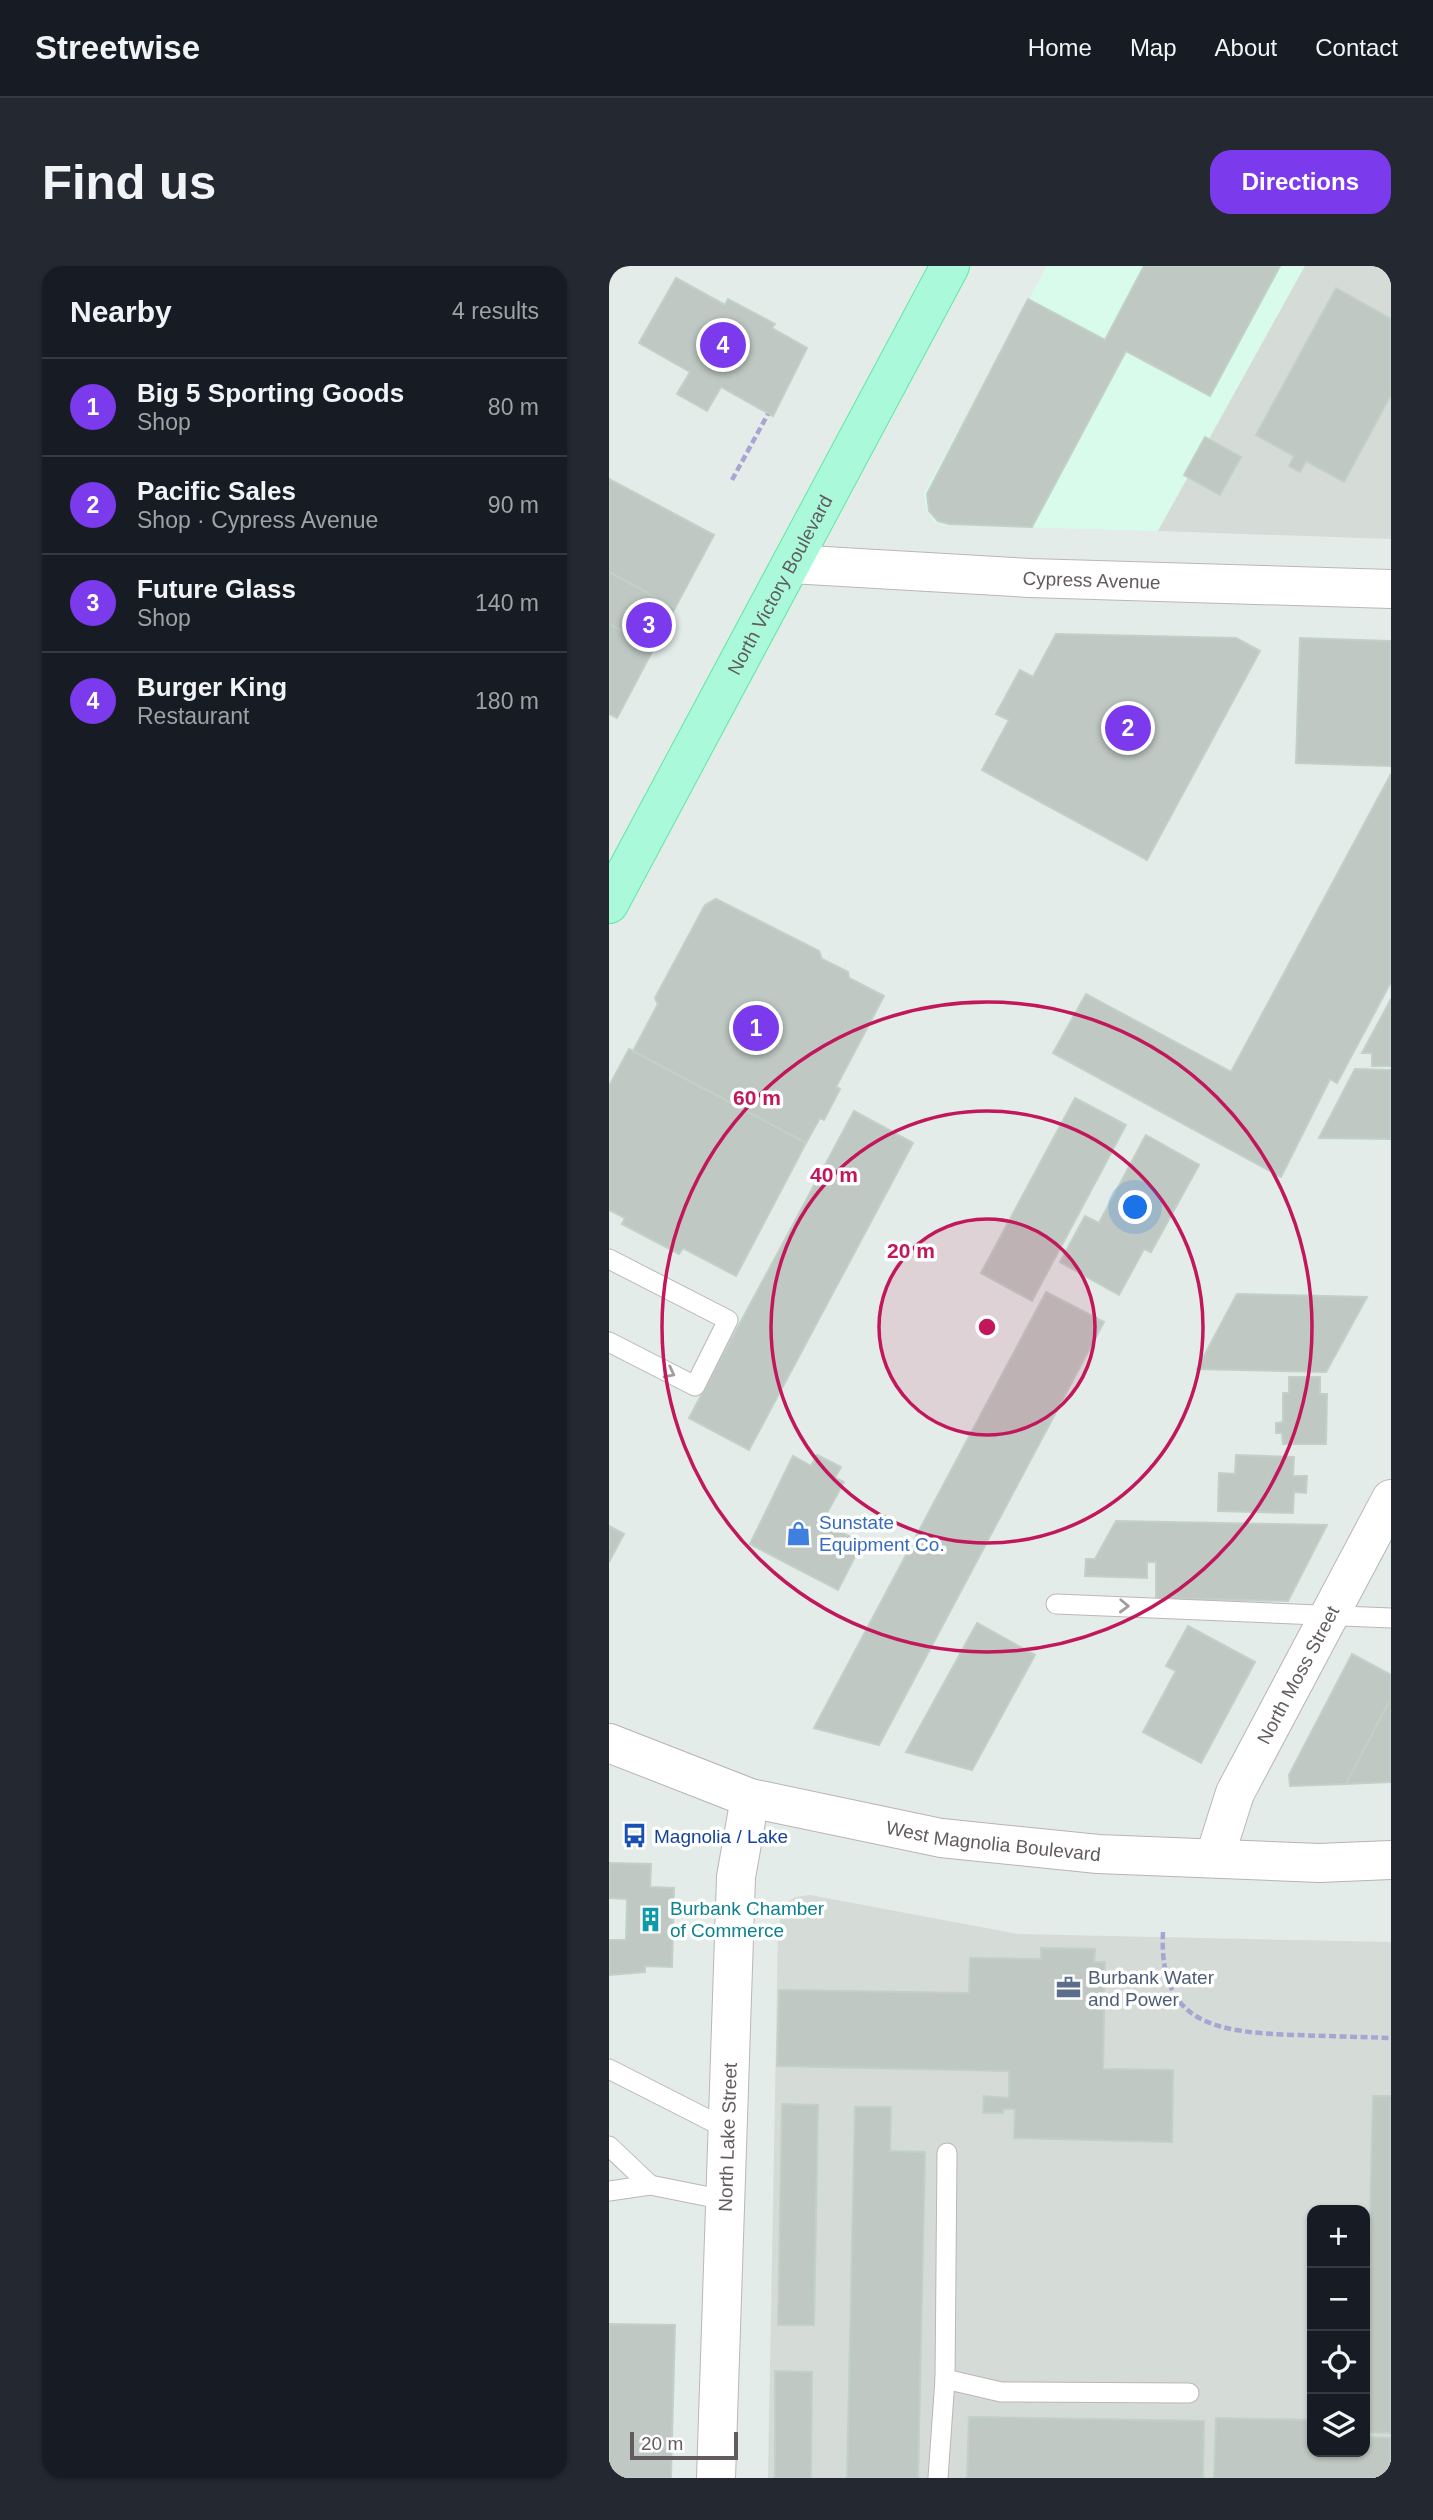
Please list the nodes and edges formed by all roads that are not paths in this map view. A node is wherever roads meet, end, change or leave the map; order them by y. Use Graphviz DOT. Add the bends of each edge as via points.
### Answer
graph roads {
  1 [pos="950,266"];
  2 [pos="791,564"];
  3 [pos="1391,589"];
  4 [pos="609,904"];
  5 [pos="609,1259"];
  6 [pos="609,1342"];
  7 [pos="1391,1499"];
  8 [pos="1056,1604"];
  9 [pos="1328,1617"];
  10 [pos="1391,1618"];
  11 [pos="609,1743"];
  12 [pos="750,1798"];
  13 [pos="1215,1856"];
  14 [pos="1391,1860"];
  15 [pos="609,2069"];
  16 [pos="727,2129"];
  17 [pos="609,2146"];
  18 [pos="947,2153"];
  19 [pos="650,2185"];
  20 [pos="609,2191"];
  21 [pos="725,2200"];
  22 [pos="945,2379"];
  23 [pos="1189,2393"];
  24 [pos="716,2478"];
  25 [pos="938,2478"];
  1 -- 2 [label="main road, North Victory Boulevard"];
  2 -- 3 [label="street, Cypress Avenue" via="1030,578"];
  2 -- 4 [label="main road, North Victory Boulevard"];
  6 -- 5 [label="lane, one-way" via="695,1386 728,1320"];
  7 -- 9 [label="street, North Moss Street"];
  8 -- 9 [label="lane, one-way"];
  9 -- 10 [label="lane"];
  9 -- 13 [label="street, North Moss Street" via="1235,1793"];
  11 -- 12 [label="street, West Magnolia Boulevard"];
  12 -- 13 [label="street, West Magnolia Boulevard" via="941,1838 1098,1854"];
  12 -- 16 [label="street, North Lake Street" via="736,1877"];
  13 -- 14 [label="street, West Magnolia Boulevard" via="1319,1863"];
  15 -- 16 [label="lane"];
  16 -- 21 [label="street, North Lake Street"];
  17 -- 19 [label="lane"];
  18 -- 22 [label="lane"];
  19 -- 20 [label="lane"];
  19 -- 21 [label="lane"];
  21 -- 24 [label="street, North Lake Street"];
  22 -- 23 [label="lane" via="1002,2392"];
  22 -- 25 [label="lane"];
}
